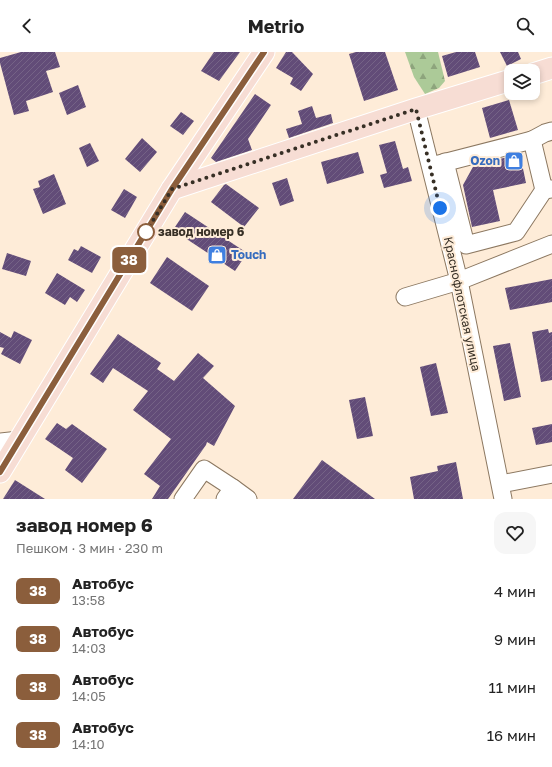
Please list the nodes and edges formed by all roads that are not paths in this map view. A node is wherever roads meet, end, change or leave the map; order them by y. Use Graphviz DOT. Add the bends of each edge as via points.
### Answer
graph roads {
  1 [pos="264,52"];
  2 [pos="552,68"];
  3 [pos="540,72"];
  4 [pos="504,82"];
  5 [pos="416,109"];
  6 [pos="552,131"];
  7 [pos="532,140"];
  8 [pos="438,164"];
  9 [pos="172,189"];
  10 [pos="548,190"];
  11 [pos="552,244"];
  12 [pos="458,247"];
  13 [pos="459,281"];
  14 [pos="405,297"];
  15 [pos="9,441"];
  16 [pos="0,472"];
  17 [pos="552,474"];
  18 [pos="502,492"];
  19 [pos="229,494"];
  20 [pos="183,499"];
  21 [pos="248,499"];
  1 -- 9 [label="main road"];
  2 -- 3 [label="main road"];
  4 -- 5 [label="main road"];
  5 -- 8 [label="street, Краснофлотская улица"];
  5 -- 9 [label="main road"];
  6 -- 7 [label="street"];
  7 -- 8 [label="street"];
  7 -- 10 [label="street"];
  8 -- 12 [label="street, Краснофлотская улица"];
  9 -- 15 [label="main road"];
  10 -- 12 [label="street" via="516,232"];
  11 -- 13 [label="street"];
  12 -- 13 [label="street, Краснофлотская улица"];
  13 -- 14 [label="street"];
  13 -- 18 [label="street, Краснофлотская улица"];
  15 -- 16 [label="main road"];
  17 -- 18 [label="street"];
  19 -- 20 [label="street" via="204,469"];
  19 -- 21 [label="street"];
}
